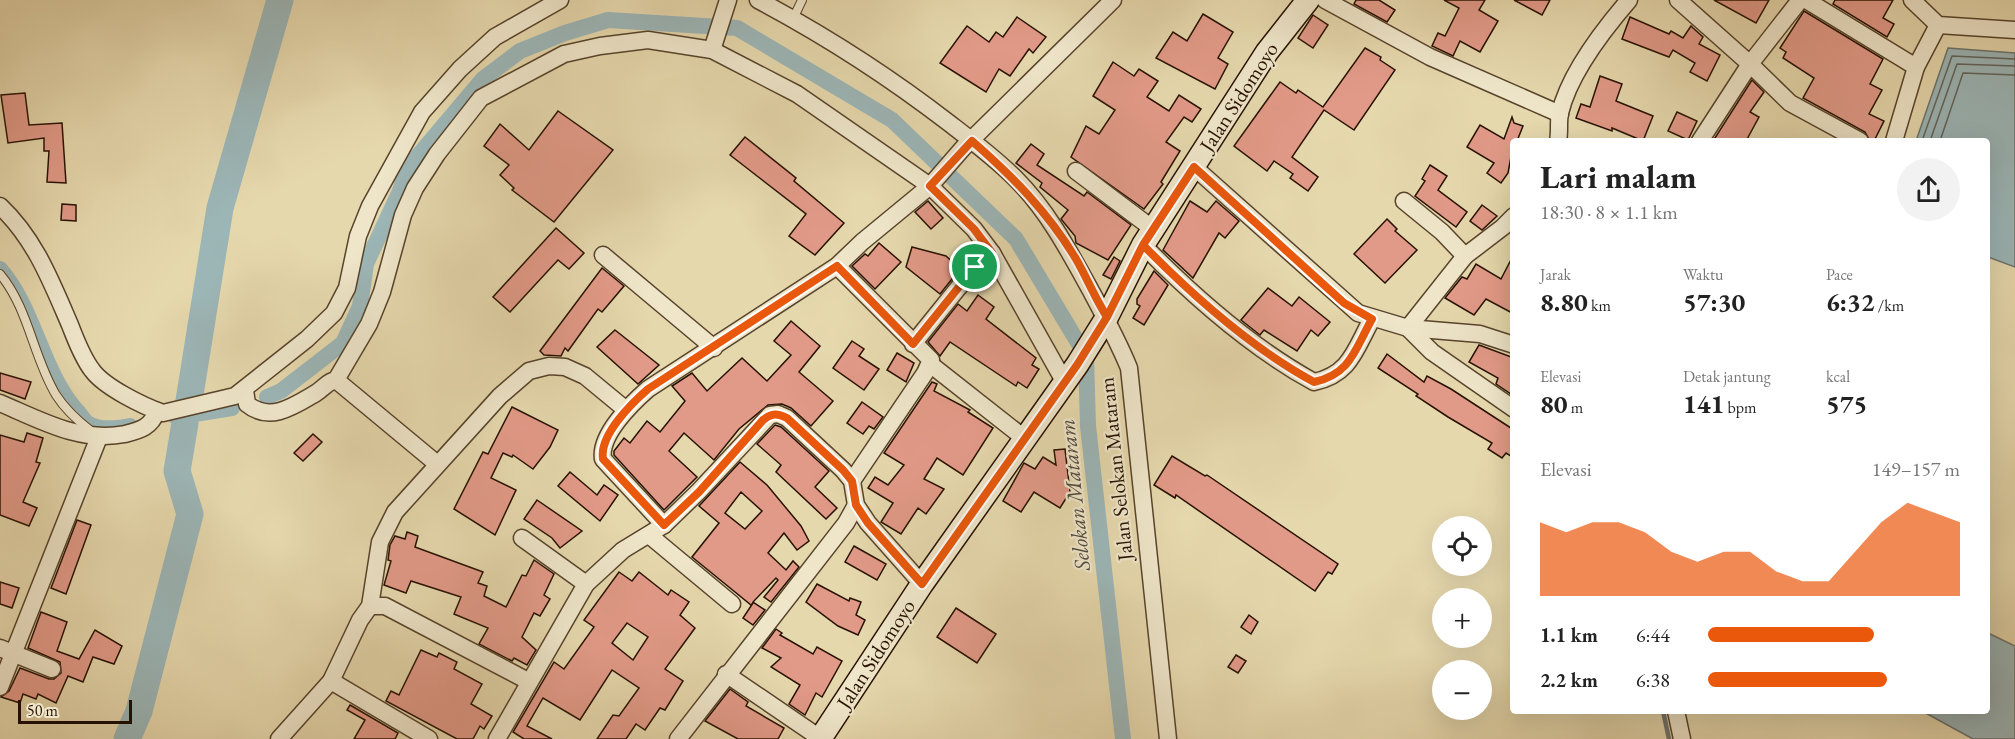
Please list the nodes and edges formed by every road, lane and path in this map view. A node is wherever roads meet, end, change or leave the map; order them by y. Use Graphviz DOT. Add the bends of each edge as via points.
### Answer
graph roads {
  1 [pos="560,0"];
  2 [pos="728,0"];
  3 [pos="758,0"];
  4 [pos="802,0"];
  5 [pos="1113,0"];
  6 [pos="1308,0"];
  7 [pos="1325,0"];
  8 [pos="1629,0"];
  9 [pos="1678,0"];
  10 [pos="1800,0"];
  11 [pos="1806,0"];
  12 [pos="1912,0"];
  13 [pos="793,19"];
  14 [pos="1938,25"];
  15 [pos="2015,30"];
  16 [pos="715,42"];
  17 [pos="1750,64"];
  18 [pos="1916,67"];
  19 [pos="1560,114"];
  20 [pos="1558,138"];
  21 [pos="1702,138"];
  22 [pos="1854,138"];
  23 [pos="1895,138"];
  24 [pos="967,144"];
  25 [pos="1194,167"];
  26 [pos="1076,171"];
  27 [pos="930,186"];
  28 [pos="1404,201"];
  29 [pos="0,206"];
  30 [pos="1510,220"];
  31 [pos="1148,237"];
  32 [pos="992,253"];
  33 [pos="603,255"];
  34 [pos="1465,256"];
  35 [pos="837,266"];
  36 [pos="0,274"];
  37 [pos="1107,317"];
  38 [pos="1372,319"];
  39 [pos="1408,328"];
  40 [pos="913,344"];
  41 [pos="1510,344"];
  42 [pos="714,348"];
  43 [pos="930,364"];
  44 [pos="1070,373"];
  45 [pos="336,380"];
  46 [pos="240,393"];
  47 [pos="0,403"];
  48 [pos="1510,406"];
  49 [pos="625,409"];
  50 [pos="160,412"];
  51 [pos="99,437"];
  52 [pos="1024,438"];
  53 [pos="436,463"];
  54 [pos="852,481"];
  55 [pos="856,505"];
  56 [pos="664,525"];
  57 [pos="650,535"];
  58 [pos="522,538"];
  59 [pos="586,584"];
  60 [pos="922,584"];
  61 [pos="732,604"];
  62 [pos="370,606"];
  63 [pos="6,651"];
  64 [pos="52,669"];
  65 [pos="726,674"];
  66 [pos="331,681"];
  67 [pos="528,681"];
  68 [pos="0,687"];
  69 [pos="1677,714"];
  70 [pos="279,739"];
  71 [pos="429,739"];
  72 [pos="497,739"];
  73 [pos="678,739"];
  74 [pos="820,739"];
  75 [pos="1168,739"];
  76 [pos="1682,739"];
  1 -- 46 [label="street" via="495,37 422,112 369,206 347,288 334,314"];
  2 -- 16 [label="street"];
  3 -- 13 [label="street, Jalan Selokan Mataram"];
  4 -- 13 [label="lane"];
  5 -- 24 [label="street"];
  6 -- 25 [label="main road, Jalan Sidomoyo" via="1267,52"];
  7 -- 19 [label="street" via="1430,57"];
  8 -- 19 [label="street" via="1586,58"];
  9 -- 17 [label="street"];
  10 -- 17 [label="street"];
  11 -- 18 [label="street"];
  12 -- 14 [label="street"];
  13 -- 24 [label="street, Jalan Selokan Mataram" via="897,82"];
  14 -- 15 [label="street"];
  14 -- 18 [label="street"];
  16 -- 27 [label="street"];
  16 -- 45 [label="street" via="648,40 564,54 481,98 415,188 369,324"];
  17 -- 21 [label="street"];
  17 -- 22 [label="street" via="1790,103"];
  18 -- 23 [label="street"];
  19 -- 20 [label="street"];
  24 -- 27 [label="street"];
  24 -- 37 [label="street, Jalan Selokan Mataram" via="1015,178 1051,221"];
  25 -- 31 [label="main road, Jalan Sidomoyo"];
  25 -- 38 [label="street" via="1344,303"];
  26 -- 31 [label="street"];
  27 -- 32 [label="street" via="974,229"];
  27 -- 35 [label="street"];
  28 -- 34 [label="street"];
  29 -- 50 [label="street" via="26,234 40,257 92,371 104,382"];
  30 -- 34 [label="street"];
  31 -- 37 [label="main road, Jalan Sidomoyo"];
  31 -- 38 [label="street" via="1174,276 1224,319 1314,382 1344,370"];
  32 -- 40 [label="street" via="975,267"];
  32 -- 44 [label="street"];
  33 -- 42 [label="street"];
  34 -- 39 [label="street"];
  35 -- 40 [label="street"];
  35 -- 42 [label="street"];
  36 -- 51 [label="lane" via="20,306 57,397 76,420"];
  37 -- 44 [label="main road, Jalan Sidomoyo"];
  37 -- 75 [label="street, Jalan Selokan Mataram" via="1129,368"];
  38 -- 39 [label="street"];
  39 -- 41 [label="street" via="1480,334"];
  39 -- 48 [label="street" via="1432,352"];
  40 -- 43 [label="street" via="929,357"];
  42 -- 49 [label="street" via="648,389"];
  43 -- 52 [label="street"];
  43 -- 54 [label="street"];
  44 -- 52 [label="main road, Jalan Sidomoyo"];
  45 -- 46 [label="street" via="278,413 267,415 256,412"];
  45 -- 53 [label="street"];
  46 -- 50 [label="street"];
  47 -- 51 [label="street" via="68,432"];
  49 -- 53 [label="street" via="585,376 565,367 529,371"];
  49 -- 56 [label="street" via="603,449 603,459"];
  50 -- 51 [label="street" via="146,428"];
  51 -- 63 [label="street"];
  52 -- 60 [label="main road, Jalan Sidomoyo"];
  53 -- 62 [label="street" via="395,512 380,542"];
  54 -- 55 [label="street"];
  54 -- 56 [label="street" via="837,462 787,418 770,415"];
  55 -- 60 [label="street"];
  55 -- 65 [label="street" via="846,523"];
  56 -- 57 [label="street"];
  57 -- 59 [label="street" via="623,550"];
  57 -- 61 [label="street"];
  58 -- 59 [label="street"];
  59 -- 67 [label="street"];
  60 -- 74 [label="main road, Jalan Sidomoyo"];
  62 -- 66 [label="street"];
  62 -- 67 [label="street" via="385,606"];
  63 -- 64 [label="street"];
  63 -- 68 [label="street"];
  65 -- 73 [label="street"];
  65 -- 74 [label="street"];
  66 -- 70 [label="street"];
  66 -- 71 [label="street"];
  67 -- 72 [label="street"];
  69 -- 76 [label="street"];
}
